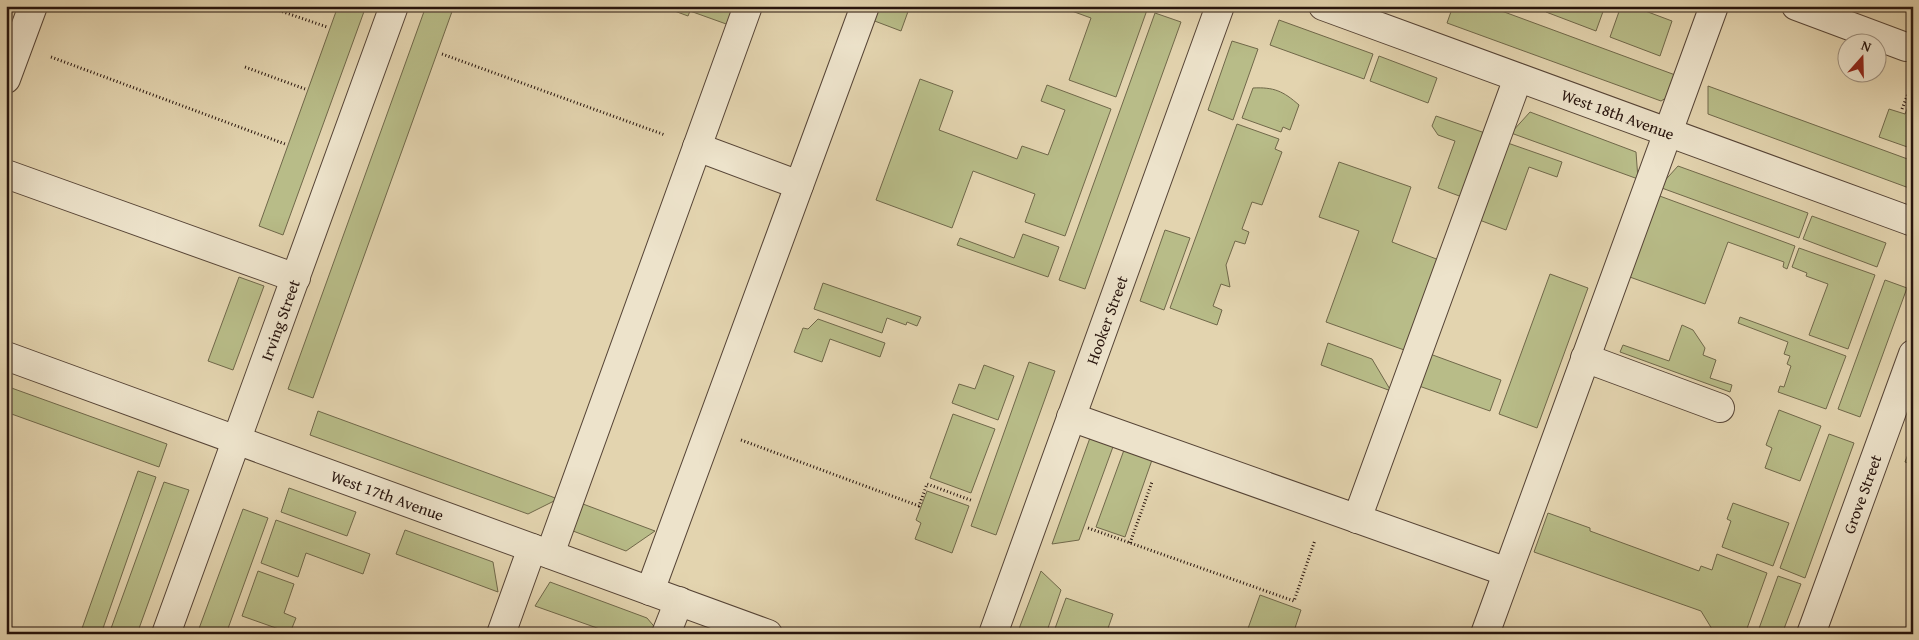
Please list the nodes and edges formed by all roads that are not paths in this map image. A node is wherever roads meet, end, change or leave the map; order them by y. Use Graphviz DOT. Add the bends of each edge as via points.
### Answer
graph roads {
  1 [pos="394,6"];
  2 [pos="748,6"];
  3 [pos="865,6"];
  4 [pos="1220,6"];
  5 [pos="1322,6"];
  6 [pos="1714,6"];
  7 [pos="1796,6"];
  8 [pos="25,9"];
  9 [pos="1906,47"];
  10 [pos="1518,78"];
  11 [pos="6,79"];
  12 [pos="1668,132"];
  13 [pos="697,147"];
  14 [pos="6,174"];
  15 [pos="799,186"];
  16 [pos="1913,222"];
  17 [pos="296,278"];
  18 [pos="1913,354"];
  19 [pos="6,356"];
  20 [pos="1585,358"];
  21 [pos="1720,408"];
  22 [pos="1071,417"];
  23 [pos="236,441"];
  24 [pos="1357,519"];
  25 [pos="541,551"];
  26 [pos="1508,572"];
  27 [pos="650,591"];
  28 [pos="678,601"];
  29 [pos="166,634"];
  30 [pos="501,634"];
  31 [pos="666,634"];
  32 [pos="768,634"];
  33 [pos="993,634"];
  34 [pos="1485,634"];
  35 [pos="1811,634"];
  1 -- 17 [label="street, Irving Street"];
  2 -- 13 [label="street"];
  3 -- 15 [label="street"];
  4 -- 22 [label="street, Hooker Street"];
  5 -- 10 [label="street, West 18th Avenue"];
  6 -- 12 [label="street"];
  7 -- 9 [label="street"];
  8 -- 11 [label="street" via="19,46"];
  10 -- 12 [label="street, West 18th Avenue"];
  10 -- 24 [label="street"];
  12 -- 16 [label="street, West 18th Avenue"];
  12 -- 20 [label="street"];
  13 -- 15 [label="street"];
  13 -- 25 [label="street"];
  14 -- 17 [label="street"];
  15 -- 27 [label="street"];
  17 -- 23 [label="street, Irving Street"];
  18 -- 35 [label="street, Grove Street"];
  19 -- 23 [label="street, West 17th Avenue"];
  20 -- 21 [label="street"];
  20 -- 26 [label="street"];
  22 -- 24 [label="street"];
  22 -- 33 [label="street, Hooker Street"];
  23 -- 25 [label="street, West 17th Avenue"];
  23 -- 29 [label="street, Irving Street"];
  24 -- 26 [label="street"];
  25 -- 27 [label="street, West 17th Avenue"];
  25 -- 30 [label="street"];
  26 -- 34 [label="street"];
  27 -- 28 [label="street, West 17th Avenue"];
  28 -- 31 [label="street"];
  28 -- 32 [label="street, West 17th Avenue"];
}
